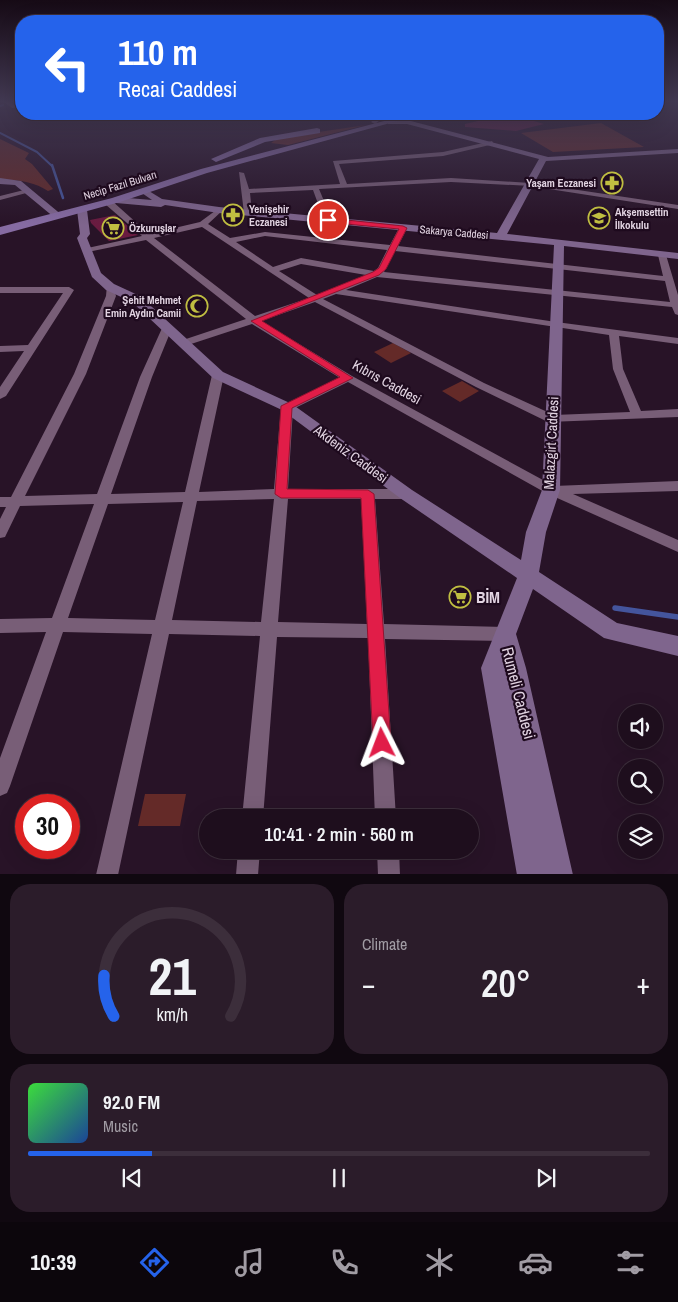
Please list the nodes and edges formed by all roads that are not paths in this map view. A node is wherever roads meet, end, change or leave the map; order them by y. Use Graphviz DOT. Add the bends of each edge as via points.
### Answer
graph roads {
  1 [pos="251,143"];
  2 [pos="266,143"];
  3 [pos="310,143"];
  4 [pos="492,143"];
  5 [pos="495,143"];
  6 [pos="298,146"];
  7 [pos="678,150"];
  8 [pos="223,156"];
  9 [pos="549,157"];
  10 [pos="248,159"];
  11 [pos="241,173"];
  12 [pos="0,181"];
  13 [pos="344,185"];
  14 [pos="534,185"];
  15 [pos="315,187"];
  16 [pos="28,191"];
  17 [pos="144,191"];
  18 [pos="246,191"];
  19 [pos="0,198"];
  20 [pos="112,201"];
  21 [pos="192,206"];
  22 [pos="678,207"];
  23 [pos="82,210"];
  24 [pos="219,210"];
  25 [pos="248,212"];
  26 [pos="55,213"];
  27 [pos="328,220"];
  28 [pos="0,224"];
  29 [pos="203,224"];
  30 [pos="403,228"];
  31 [pos="516,230"];
  32 [pos="0,231"];
  33 [pos="500,236"];
  34 [pos="148,237"];
  35 [pos="229,241"];
  36 [pos="559,244"];
  37 [pos="393,247"];
  38 [pos="86,251"];
  39 [pos="662,255"];
  40 [pos="678,256"];
  41 [pos="558,266"];
  42 [pos="272,270"];
  43 [pos="376,274"];
  44 [pos="668,279"];
  45 [pos="110,287"];
  46 [pos="4,290"];
  47 [pos="334,291"];
  48 [pos="558,292"];
  49 [pos="316,299"];
  50 [pos="0,301"];
  51 [pos="677,309"];
  52 [pos="255,321"];
  53 [pos="556,325"];
  54 [pos="167,328"];
  55 [pos="614,333"];
  56 [pos="678,341"];
  57 [pos="184,344"];
  58 [pos="31,348"];
  59 [pos="0,349"];
  60 [pos="218,375"];
  61 [pos="348,378"];
  62 [pos="0,396"];
  63 [pos="287,406"];
  64 [pos="678,413"];
  65 [pos="638,415"];
  66 [pos="552,419"];
  67 [pos="678,486"];
  68 [pos="551,490"];
  69 [pos="281,494"];
  70 [pos="368,494"];
  71 [pos="406,494"];
  72 [pos="190,496"];
  73 [pos="102,499"];
  74 [pos="0,502"];
  75 [pos="15,502"];
  76 [pos="0,533"];
  77 [pos="678,546"];
  78 [pos="528,575"];
  79 [pos="56,625"];
  80 [pos="0,626"];
  81 [pos="162,627"];
  82 [pos="269,630"];
  83 [pos="376,632"];
  84 [pos="504,634"];
  85 [pos="678,646"];
  86 [pos="0,786"];
  87 [pos="253,809"];
  88 [pos="386,809"];
  89 [pos="248,859"];
  90 [pos="388,859"];
  91 [pos="107,874"];
  92 [pos="247,874"];
  93 [pos="389,874"];
  94 [pos="532,874"];
  95 [pos="559,874"];
  1 -- 8 [label="main road, Necip Fazıl Bulvarı"];
  2 -- 6 [label="main road" via="268,146"];
  3 -- 6 [label="main road, Necip Fazıl Bulvarı"];
  4 -- 9 [label="street"];
  4 -- 13 [label="street" via="443,154 335,162"];
  5 -- 9 [label="street"];
  6 -- 10 [label="main road, Necip Fazıl Bulvarı"];
  7 -- 9 [label="street"];
  8 -- 10 [label="main road" via="246,149 263,150 264,153"];
  8 -- 26 [label="main road, Necip Fazıl Bulvarı" via="184,173"];
  9 -- 14 [label="street"];
  10 -- 17 [label="main road, Necip Fazıl Bulvarı"];
  11 -- 18 [label="street"];
  12 -- 16 [label="street" via="18,183"];
  13 -- 14 [label="street" via="463,180"];
  13 -- 15 [label="street"];
  14 -- 22 [label="street"];
  14 -- 31 [label="street"];
  14 -- 33 [label="street"];
  15 -- 18 [label="street"];
  15 -- 27 [label="street"];
  16 -- 19 [label="street"];
  16 -- 26 [label="street"];
  17 -- 20 [label="main road, Necip Fazıl Bulvarı"];
  17 -- 21 [label="street, Sakarya Caddesi" via="159,201"];
  18 -- 25 [label="street"];
  20 -- 21 [label="street"];
  20 -- 23 [label="main road, Necip Fazıl Bulvarı"];
  20 -- 34 [label="street, Kıbrıs Caddesi"];
  21 -- 24 [label="street, Sakarya Caddesi"];
  23 -- 26 [label="main road, Necip Fazıl Bulvarı"];
  23 -- 38 [label="street, Akdeniz Caddesi" via="85,234 82,238"];
  24 -- 25 [label="street, Sakarya Caddesi"];
  24 -- 29 [label="street"];
  25 -- 27 [label="street, Sakarya Caddesi"];
  26 -- 28 [label="main road"];
  26 -- 32 [label="main road"];
  27 -- 30 [label="street, Sakarya Caddesi"];
  29 -- 34 [label="street"];
  29 -- 35 [label="street"];
  30 -- 33 [label="street, Sakarya Caddesi"];
  30 -- 37 [label="street"];
  31 -- 33 [label="street, Sakarya Caddesi"];
  31 -- 36 [label="street, Sakarya Caddesi"];
  34 -- 38 [label="street"];
  34 -- 52 [label="street, Kıbrıs Caddesi"];
  35 -- 37 [label="street" via="265,234"];
  35 -- 42 [label="street"];
  36 -- 39 [label="street, Sakarya Caddesi"];
  36 -- 41 [label="street, Malazgirt Caddesi"];
  37 -- 41 [label="street"];
  37 -- 43 [label="street"];
  38 -- 45 [label="street, Akdeniz Caddesi" via="96,275"];
  39 -- 40 [label="street, Sakarya Caddesi"];
  39 -- 44 [label="street"];
  41 -- 44 [label="street"];
  41 -- 48 [label="street, Malazgirt Caddesi"];
  42 -- 43 [label="street" via="301,260"];
  42 -- 49 [label="street"];
  43 -- 47 [label="street"];
  43 -- 48 [label="street"];
  44 -- 51 [label="street"];
  45 -- 54 [label="street, Akdeniz Caddesi" via="136,299"];
  45 -- 75 [label="street" via="111,296 80,374"];
  46 -- 50 [label="street"];
  46 -- 58 [label="street" via="69,290"];
  47 -- 49 [label="street"];
  47 -- 53 [label="street"];
  48 -- 51 [label="street"];
  48 -- 53 [label="street, Malazgirt Caddesi"];
  49 -- 52 [label="street"];
  49 -- 66 [label="street" via="480,386"];
  52 -- 57 [label="street"];
  52 -- 61 [label="street, Kıbrıs Caddesi"];
  53 -- 55 [label="street"];
  53 -- 66 [label="street, Malazgirt Caddesi"];
  54 -- 57 [label="street, Akdeniz Caddesi"];
  54 -- 73 [label="street"];
  55 -- 56 [label="street"];
  55 -- 65 [label="street" via="618,369"];
  57 -- 60 [label="street, Akdeniz Caddesi"];
  58 -- 59 [label="street"];
  58 -- 62 [label="street"];
  60 -- 63 [label="street, Akdeniz Caddesi"];
  60 -- 72 [label="street"];
  61 -- 63 [label="street"];
  61 -- 68 [label="street, Kıbrıs Caddesi"];
  63 -- 69 [label="street"];
  63 -- 71 [label="street, Akdeniz Caddesi"];
  64 -- 65 [label="street"];
  65 -- 66 [label="street"];
  66 -- 68 [label="street, Malazgirt Caddesi"];
  67 -- 68 [label="street"];
  68 -- 77 [label="street, Kıbrıs Caddesi"];
  68 -- 78 [label="street, Malazgirt Caddesi" via="536,532"];
  69 -- 70 [label="street"];
  69 -- 72 [label="street"];
  69 -- 82 [label="street"];
  70 -- 71 [label="street"];
  70 -- 83 [label="street"];
  71 -- 78 [label="street, Akdeniz Caddesi"];
  72 -- 73 [label="street"];
  72 -- 81 [label="street"];
  73 -- 75 [label="street"];
  73 -- 79 [label="street"];
  74 -- 75 [label="street"];
  75 -- 76 [label="street"];
  78 -- 84 [label="street, Malazgirt Caddesi"];
  78 -- 85 [label="street, Akdeniz Caddesi" via="612,631"];
  79 -- 80 [label="street"];
  79 -- 81 [label="street"];
  79 -- 86 [label="street"];
  81 -- 82 [label="street"];
  81 -- 91 [label="street"];
  82 -- 83 [label="street"];
  82 -- 87 [label="street"];
  83 -- 84 [label="street"];
  83 -- 88 [label="street"];
  84 -- 94 [label="street, Rumeli Caddesi" via="492,668"];
  84 -- 95 [label="street, Rumeli Caddesi" via="515,668"];
  89 -- 92 [label="street"];
  90 -- 93 [label="street"];
}
